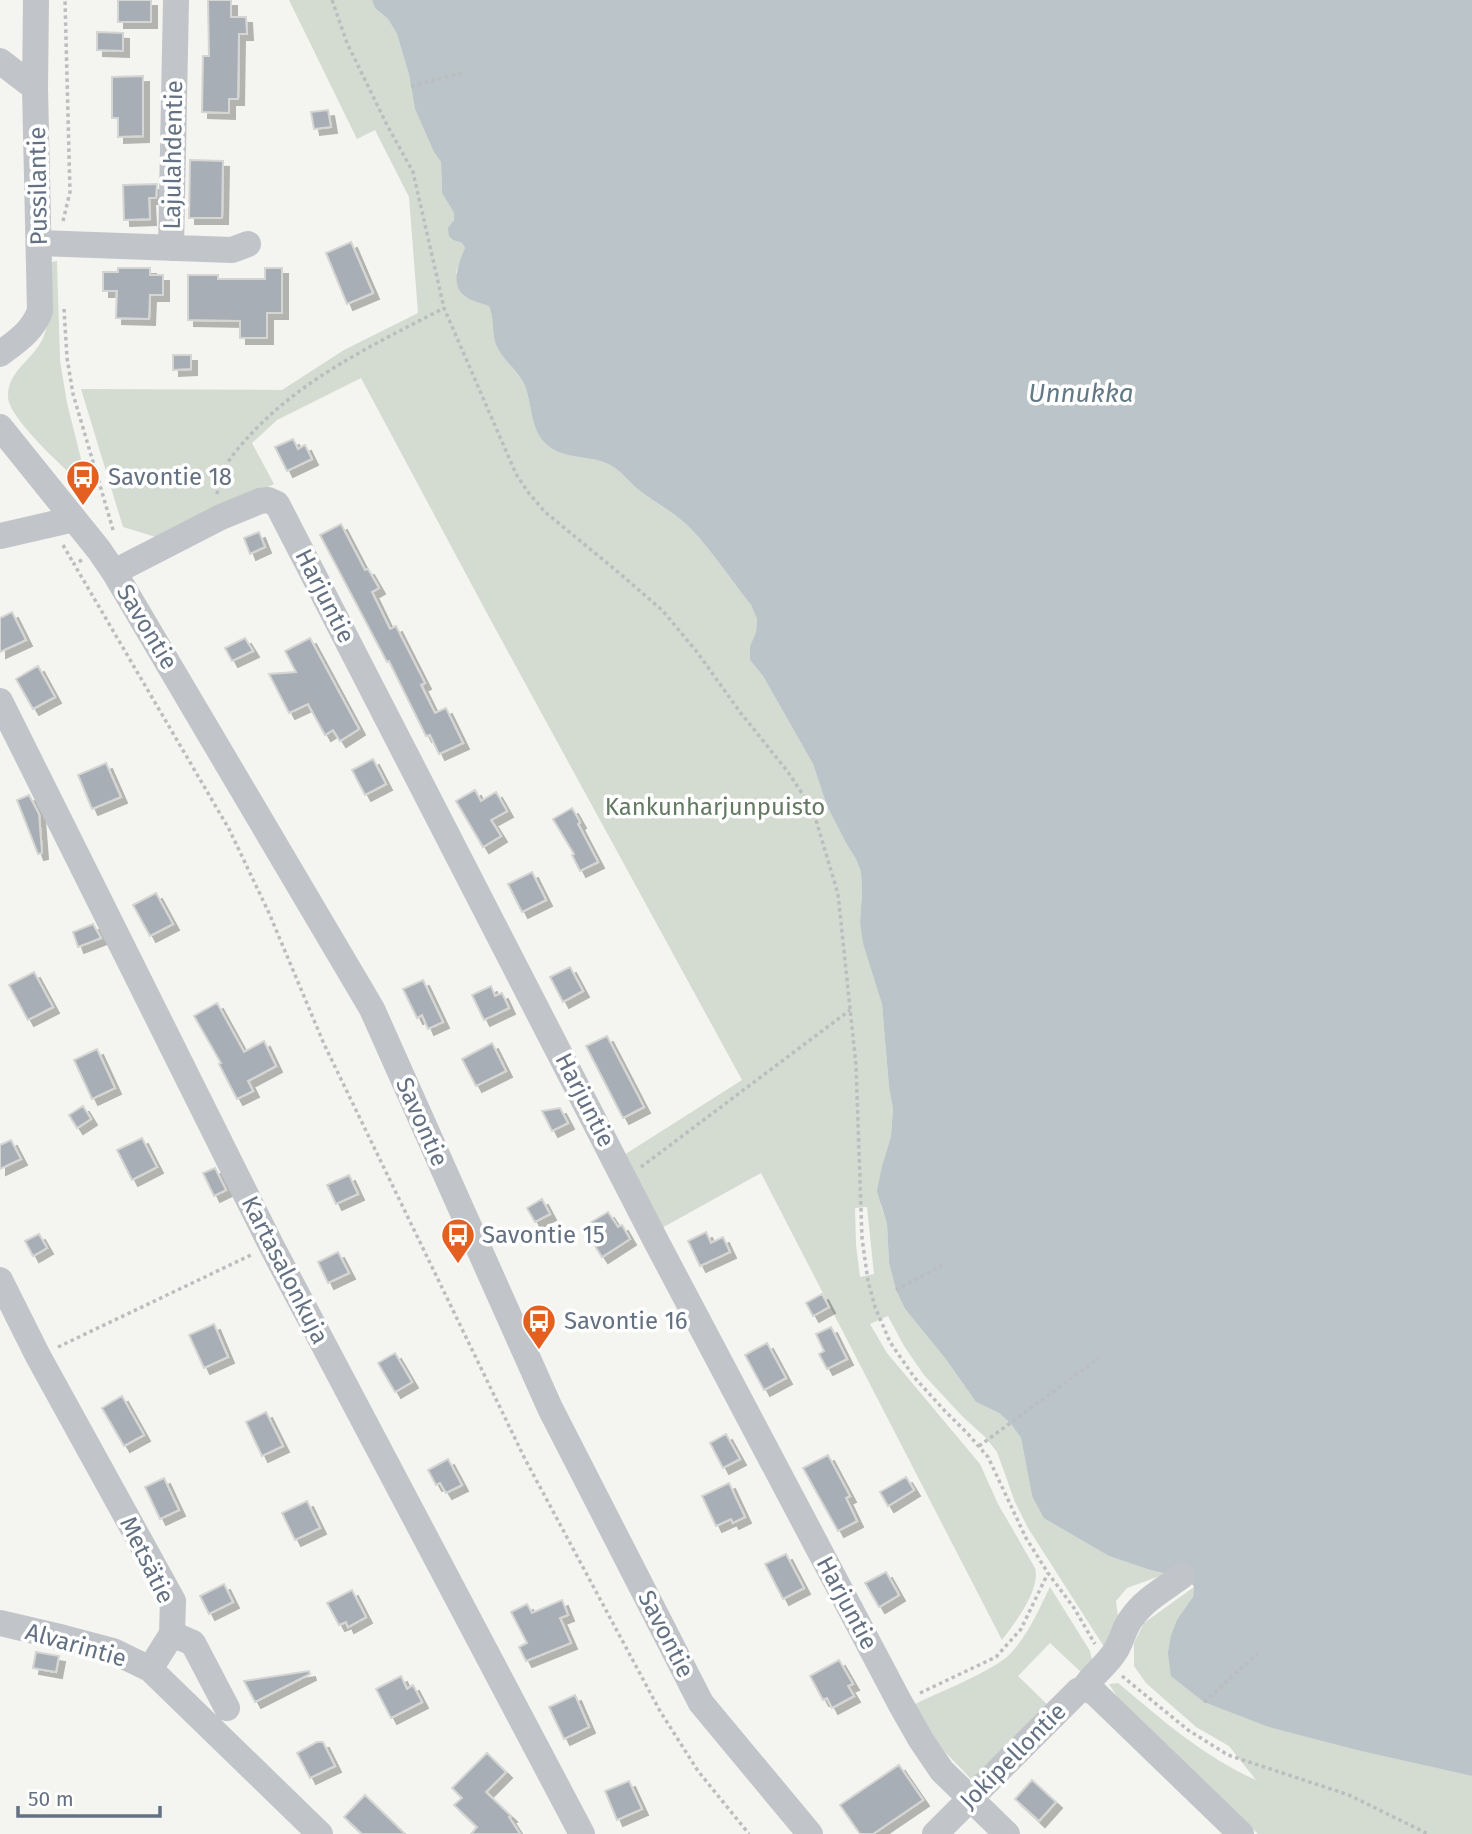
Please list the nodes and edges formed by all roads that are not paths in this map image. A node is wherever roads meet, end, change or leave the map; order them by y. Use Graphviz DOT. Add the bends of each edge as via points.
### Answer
graph roads {
  1 [pos="36,0"];
  2 [pos="176,0"];
  3 [pos="0,61"];
  4 [pos="35,88"];
  5 [pos="50,244"];
  6 [pos="248,244"];
  7 [pos="171,248"];
  8 [pos="0,354"];
  9 [pos="0,427"];
  10 [pos="74,519"];
  11 [pos="0,536"];
  12 [pos="107,561"];
  13 [pos="0,701"];
  14 [pos="0,1280"];
  15 [pos="1182,1576"];
  16 [pos="0,1623"];
  17 [pos="172,1634"];
  18 [pos="150,1669"];
  19 [pos="1090,1691"];
  20 [pos="227,1708"];
  21 [pos="970,1798"];
  22 [pos="320,1834"];
  23 [pos="582,1834"];
  24 [pos="810,1834"];
  25 [pos="935,1834"];
  26 [pos="1007,1834"];
  27 [pos="1241,1834"];
  1 -- 4 [label="street, Pussilantie"];
  2 -- 7 [label="street, Lajulahdentie"];
  3 -- 4 [label="street"];
  4 -- 5 [label="street, Pussilantie"];
  5 -- 7 [label="street, Lajulahdentie"];
  5 -- 8 [label="street, Pussilantie" via="36,322"];
  6 -- 7 [label="street, Lajulahdentie" via="232,250"];
  9 -- 10 [label="street, Savontie"];
  10 -- 11 [label="street"];
  10 -- 12 [label="street, Savontie"];
  12 -- 21 [label="street, Harjuntie" via="260,500 277,504 657,1243 900,1703 942,1771"];
  12 -- 24 [label="street, Savontie" via="372,1009 550,1408 701,1703"];
  13 -- 23 [label="street, Kartasalonkuja" via="271,1245"];
  14 -- 17 [label="street, Metsätie" via="173,1601"];
  15 -- 19 [label="street, Jokipellontie" via="1129,1621 1116,1650 1091,1677"];
  16 -- 18 [label="street, Alvarintie" via="113,1651"];
  17 -- 18 [label="street, Metsätie"];
  17 -- 20 [label="street" via="192,1643"];
  18 -- 22 [label="street"];
  19 -- 21 [label="street, Jokipellontie" via="1078,1691"];
  19 -- 27 [label="street"];
  21 -- 25 [label="street, Jokipellontie"];
  21 -- 26 [label="street, Harjuntie"];
}
